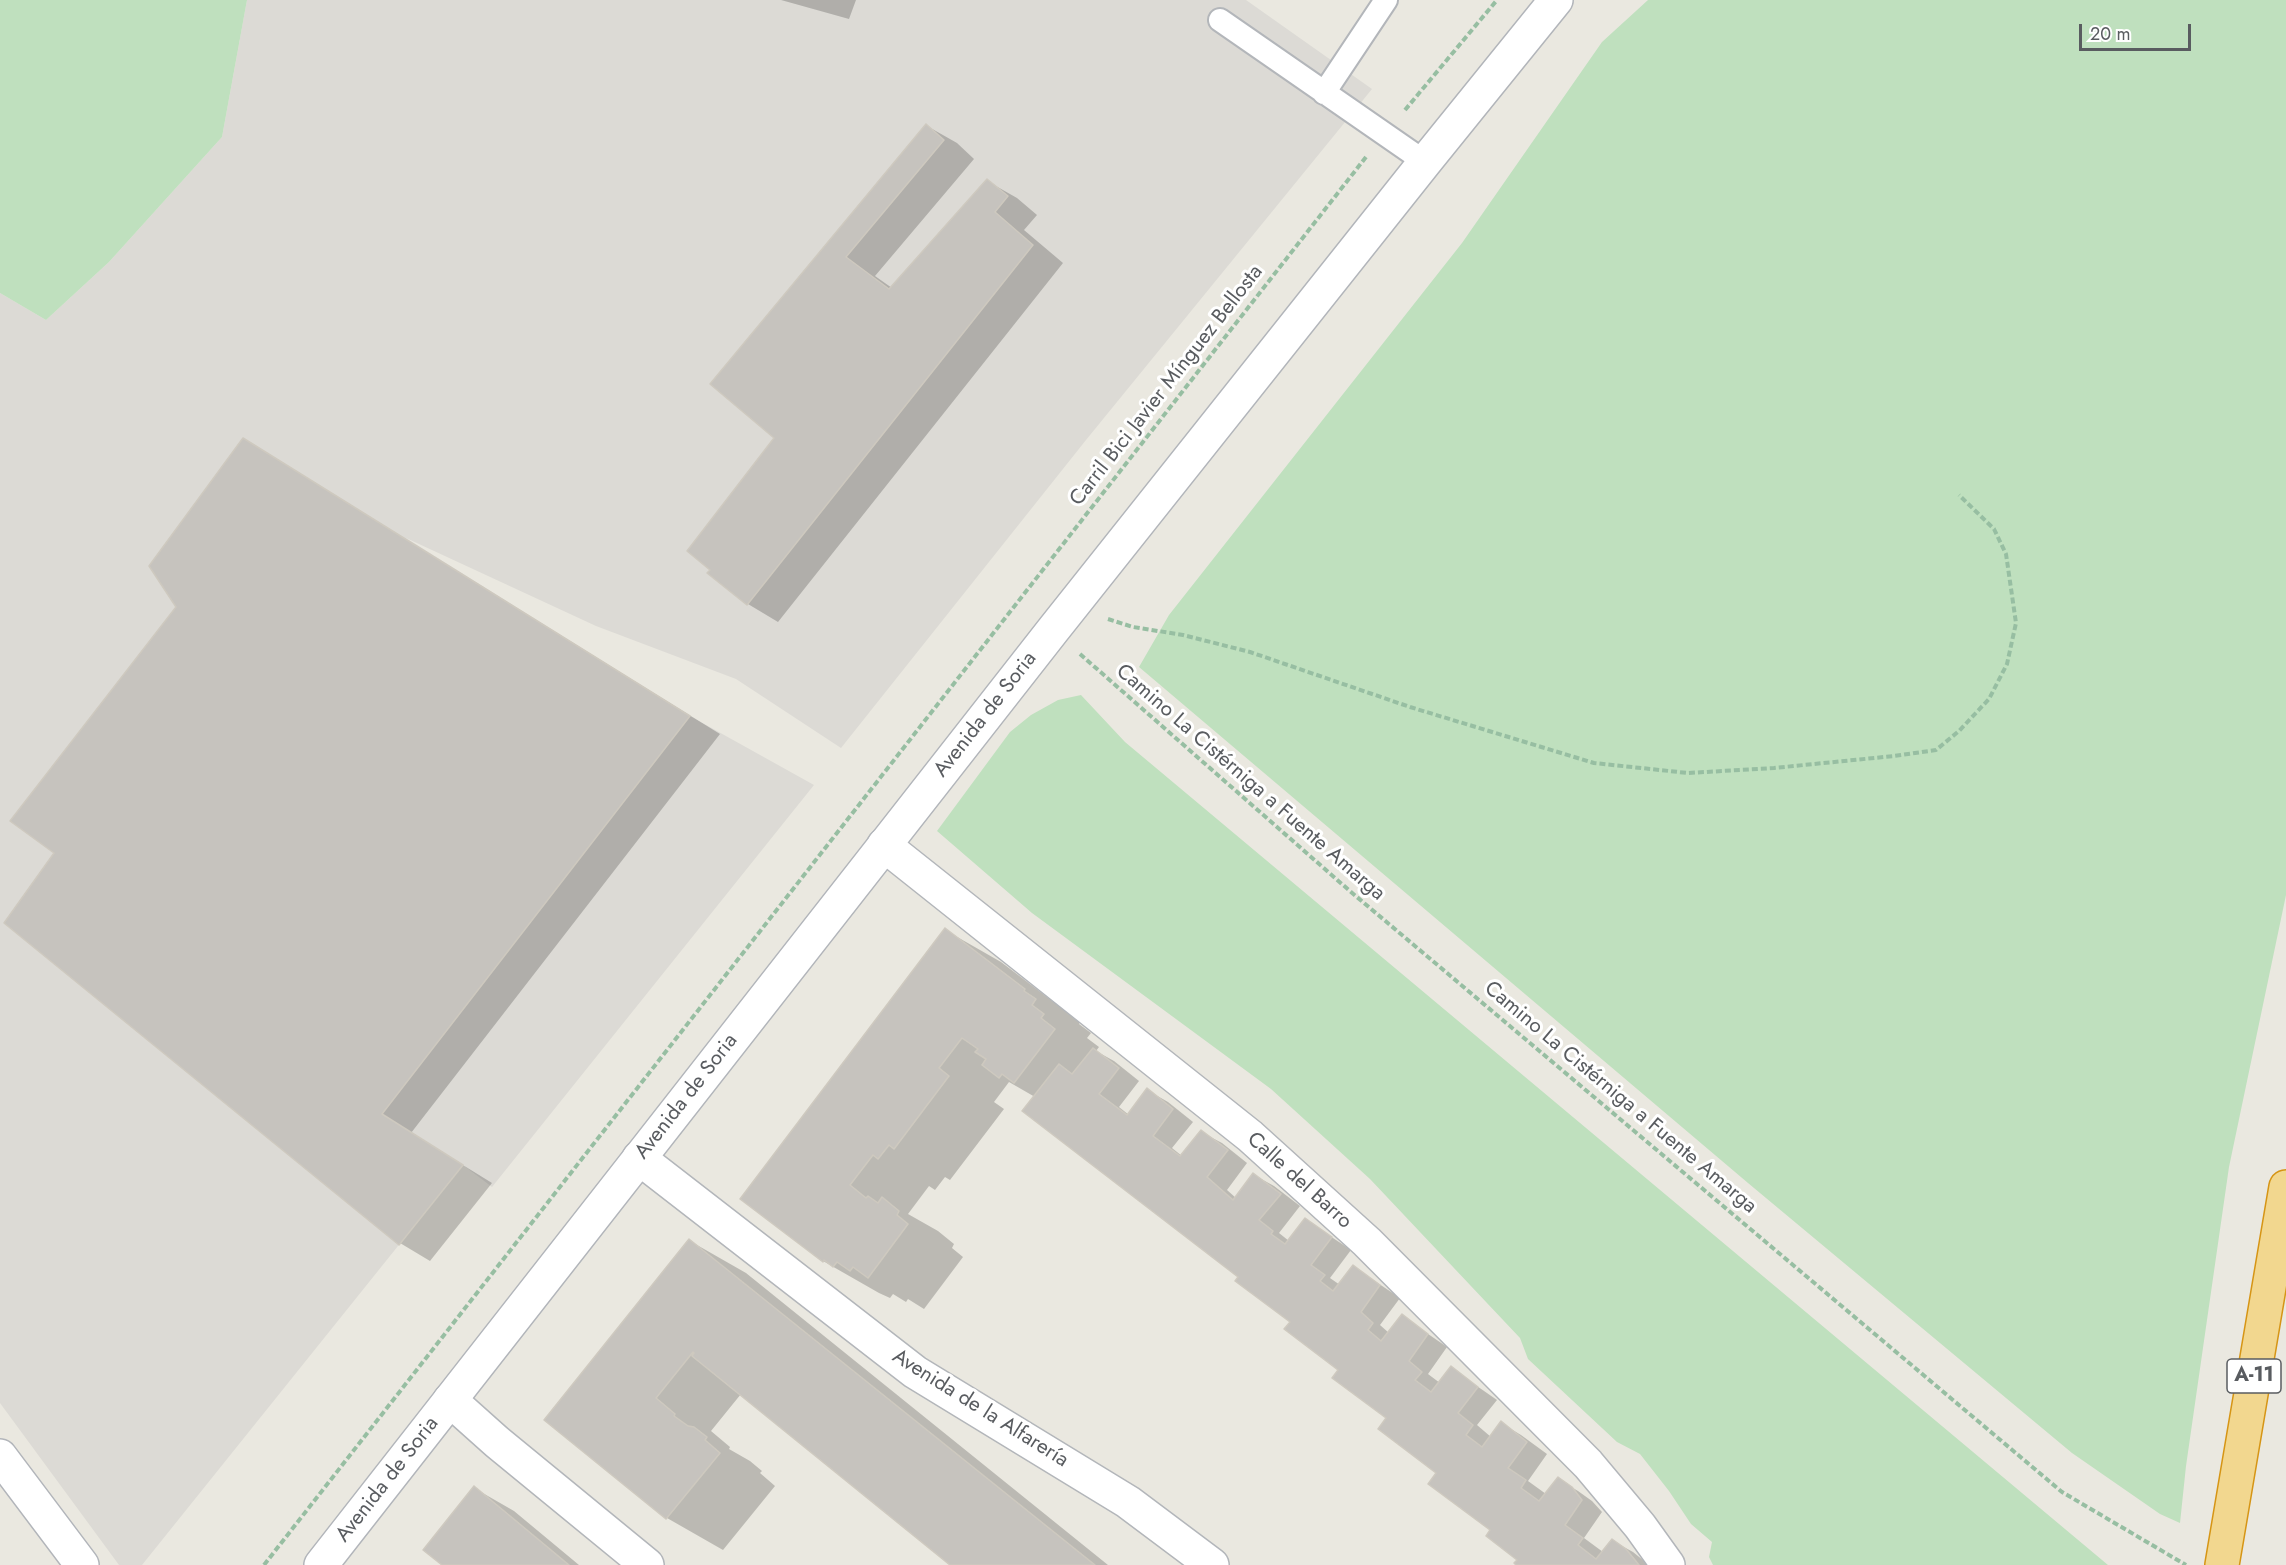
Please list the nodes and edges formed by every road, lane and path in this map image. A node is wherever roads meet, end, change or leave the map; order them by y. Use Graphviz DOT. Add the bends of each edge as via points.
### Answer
graph roads {
  1 [pos="1386,0"];
  2 [pos="1497,0"];
  3 [pos="1556,0"];
  4 [pos="1220,20"];
  5 [pos="1324,93"];
  6 [pos="1384,134"];
  7 [pos="1425,162"];
  8 [pos="1959,495"];
  9 [pos="1061,619"];
  10 [pos="884,845"];
  11 [pos="639,1158"];
  12 [pos="2286,1187"];
  13 [pos="2274,1256"];
  14 [pos="450,1400"];
  15 [pos="0,1456"];
  16 [pos="82,1565"];
  17 [pos="264,1565"];
  18 [pos="321,1565"];
  19 [pos="647,1565"];
  20 [pos="1212,1565"];
  21 [pos="1668,1565"];
  22 [pos="2186,1565"];
  23 [pos="2199,1565"];
  24 [pos="2222,1565"];
  1 -- 5 [label="lane"];
  2 -- 6 [label="path, Carril Bici Javier Mínguez Bellosta"];
  3 -- 7 [label="street, Avenida de Soria"];
  4 -- 5 [label="lane"];
  5 -- 6 [label="lane"];
  6 -- 7 [label="lane"];
  6 -- 17 [label="path, Carril Bici Javier Mínguez Bellosta"];
  7 -- 9 [label="street, Avenida de Soria"];
  8 -- 9 [label="path" via="1994,528 2006,554 2016,623 2007,664 1989,699 1936,750 1894,756 1688,774 1594,763 1410,707 1250,652 1183,635"];
  9 -- 10 [label="street, Avenida de Soria"];
  9 -- 22 [label="path, Camino La Cistérniga a Fuente Amarga" via="1351,892 2062,1492"];
  10 -- 11 [label="street, Avenida de Soria"];
  10 -- 21 [label="street, Calle del Barro" via="1250,1136 1367,1242 1587,1464"];
  11 -- 14 [label="street, Avenida de Soria"];
  11 -- 20 [label="street, Avenida de la Alfarería" via="915,1372 1128,1502"];
  12 -- 13 [label="highway, A-11"];
  13 -- 23 [label="highway"];
  13 -- 24 [label="highway, A-11"];
  14 -- 18 [label="street, Avenida de Soria"];
  14 -- 19 [label="street"];
  15 -- 16 [label="street"];
}
